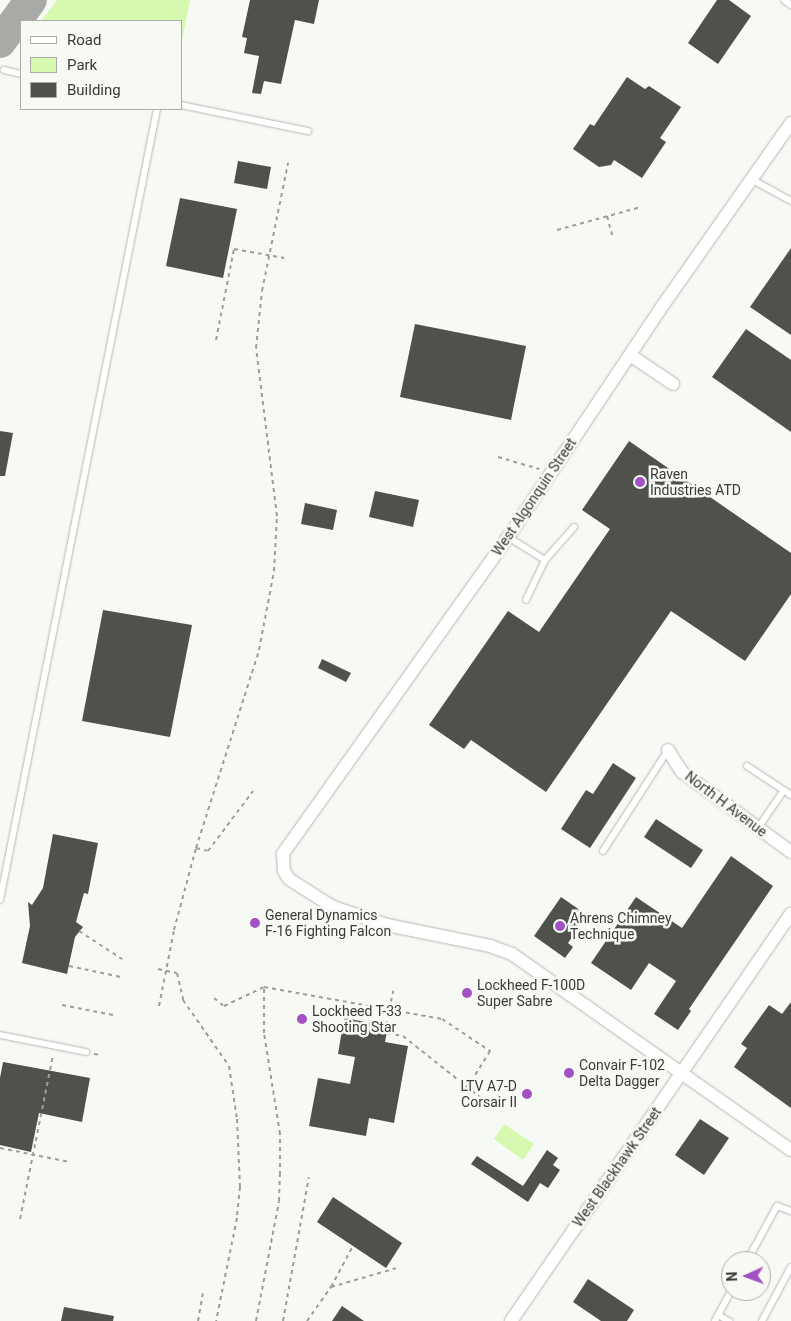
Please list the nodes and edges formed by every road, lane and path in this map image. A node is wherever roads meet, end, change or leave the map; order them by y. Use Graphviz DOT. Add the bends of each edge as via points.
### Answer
graph roads {
  1 [pos="784,0"];
  2 [pos="791,4"];
  3 [pos="4,70"];
  4 [pos="20,74"];
  5 [pos="182,105"];
  6 [pos="157,110"];
  7 [pos="791,123"];
  8 [pos="308,132"];
  9 [pos="288,162"];
  10 [pos="752,179"];
  11 [pos="791,201"];
  12 [pos="641,207"];
  13 [pos="607,216"];
  14 [pos="557,230"];
  15 [pos="612,235"];
  16 [pos="269,255"];
  17 [pos="284,258"];
  18 [pos="216,340"];
  19 [pos="630,355"];
  20 [pos="672,384"];
  21 [pos="498,458"];
  22 [pos="551,472"];
  23 [pos="574,527"];
  24 [pos="508,537"];
  25 [pos="545,560"];
  26 [pos="526,600"];
  27 [pos="668,750"];
  28 [pos="747,766"];
  29 [pos="784,790"];
  30 [pos="253,791"];
  31 [pos="791,795"];
  32 [pos="758,828"];
  33 [pos="196,848"];
  34 [pos="603,851"];
  35 [pos="791,852"];
  36 [pos="0,900"];
  37 [pos="791,914"];
  38 [pos="80,931"];
  39 [pos="125,961"];
  40 [pos="69,966"];
  41 [pos="158,969"];
  42 [pos="166,970"];
  43 [pos="122,977"];
  44 [pos="264,987"];
  45 [pos="393,991"];
  46 [pos="214,998"];
  47 [pos="62,1005"];
  48 [pos="159,1006"];
  49 [pos="389,1009"];
  50 [pos="113,1015"];
  51 [pos="386,1025"];
  52 [pos="387,1033"];
  53 [pos="0,1035"];
  54 [pos="55,1046"];
  55 [pos="86,1052"];
  56 [pos="682,1073"];
  57 [pos="467,1088"];
  58 [pos="478,1102"];
  59 [pos="0,1148"];
  60 [pos="791,1150"];
  61 [pos="32,1155"];
  62 [pos="70,1162"];
  63 [pos="309,1177"];
  64 [pos="791,1211"];
  65 [pos="20,1219"];
  66 [pos="353,1246"];
  67 [pos="752,1251"];
  68 [pos="791,1267"];
  69 [pos="397,1268"];
  70 [pos="331,1287"];
  71 [pos="203,1292"];
  72 [pos="726,1301"];
  73 [pos="717,1318"];
  74 [pos="198,1321"];
  75 [pos="216,1321"];
  76 [pos="256,1321"];
  77 [pos="283,1321"];
  78 [pos="308,1321"];
  79 [pos="511,1321"];
  80 [pos="729,1321"];
  81 [pos="762,1321"];
  1 -- 2 [label="lane"];
  3 -- 4 [label="lane"];
  5 -- 8 [label="lane"];
  6 -- 36 [label="lane"];
  7 -- 10 [label="street, West Algonquin Street"];
  9 -- 16 [label="path"];
  10 -- 11 [label="lane"];
  10 -- 19 [label="street, West Algonquin Street"];
  12 -- 13 [label="path"];
  13 -- 14 [label="path"];
  13 -- 15 [label="path"];
  16 -- 17 [label="path"];
  16 -- 18 [label="path" via="234,248"];
  16 -- 33 [label="path" via="256,348 277,516 274,571 245,700"];
  19 -- 20 [label="street"];
  19 -- 22 [label="street, West Algonquin Street"];
  21 -- 22 [label="path"];
  22 -- 24 [label="street, West Algonquin Street"];
  23 -- 25 [label="lane"];
  24 -- 25 [label="lane"];
  24 -- 56 [label="street, West Algonquin Street" via="283,854 284,871 289,879 333,907 387,925 490,946 512,954"];
  25 -- 26 [label="lane"];
  27 -- 32 [label="street, North H Avenue" via="682,772"];
  27 -- 34 [label="lane"];
  28 -- 29 [label="lane"];
  29 -- 31 [label="lane"];
  29 -- 32 [label="lane"];
  30 -- 33 [label="path" via="208,851"];
  32 -- 35 [label="street, North H Avenue"];
  33 -- 42 [label="path"];
  37 -- 56 [label="street, West Blackhawk Street"];
  38 -- 39 [label="path"];
  40 -- 43 [label="path"];
  41 -- 42 [label="path"];
  42 -- 48 [label="path"];
  42 -- 75 [label="path" via="177,973 183,1000 229,1066 238,1118 241,1168 237,1218"];
  44 -- 46 [label="path" via="224,1006"];
  44 -- 49 [label="path"];
  44 -- 76 [label="path" via="264,1033 280,1134 280,1175 279,1201"];
  45 -- 49 [label="path"];
  47 -- 50 [label="path"];
  49 -- 51 [label="path"];
  49 -- 57 [label="path" via="442,1019 490,1051"];
  52 -- 57 [label="path" via="403,1036"];
  53 -- 54 [label="lane"];
  54 -- 55 [label="lane"];
  54 -- 61 [label="path"];
  56 -- 60 [label="street"];
  56 -- 79 [label="street, West Blackhawk Street"];
  57 -- 58 [label="path" via="481,1098"];
  59 -- 61 [label="path"];
  61 -- 62 [label="path"];
  61 -- 65 [label="path"];
  63 -- 77 [label="path"];
  64 -- 67 [label="lane" via="777,1206"];
  66 -- 70 [label="path"];
  68 -- 81 [label="lane"];
  69 -- 70 [label="path"];
  70 -- 78 [label="path"];
  71 -- 74 [label="path"];
  72 -- 73 [label="lane"];
  73 -- 80 [label="lane"];
}
